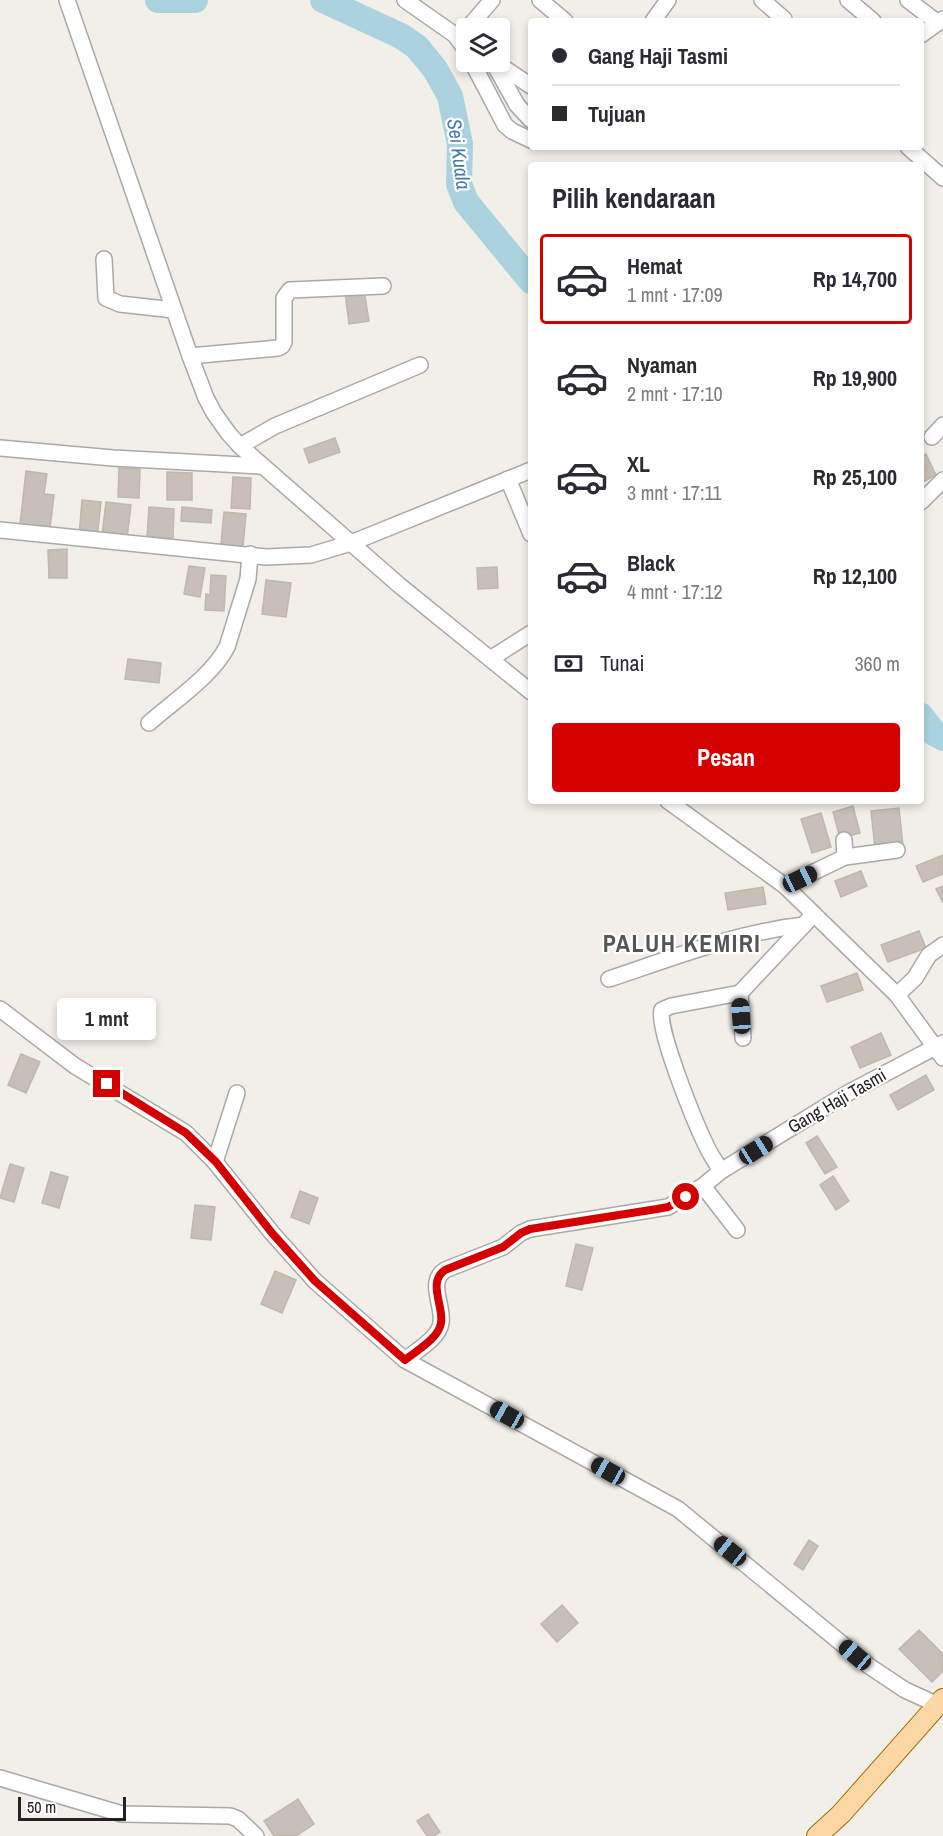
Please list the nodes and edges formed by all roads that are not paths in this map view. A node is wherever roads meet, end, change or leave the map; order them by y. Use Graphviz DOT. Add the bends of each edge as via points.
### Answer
graph roads {
  1 [pos="67,0"];
  2 [pos="405,0"];
  3 [pos="492,0"];
  4 [pos="540,0"];
  5 [pos="762,0"];
  6 [pos="848,0"];
  7 [pos="908,0"];
  8 [pos="480,18"];
  9 [pos="561,18"];
  10 [pos="783,18"];
  11 [pos="869,18"];
  12 [pos="940,21"];
  13 [pos="456,31"];
  14 [pos="924,33"];
  15 [pos="477,72"];
  16 [pos="499,72"];
  17 [pos="509,72"];
  18 [pos="528,84"];
  19 [pos="528,117"];
  20 [pos="528,139"];
  21 [pos="911,150"];
  22 [pos="943,178"];
  23 [pos="104,259"];
  24 [pos="383,286"];
  25 [pos="174,310"];
  26 [pos="190,356"];
  27 [pos="420,365"];
  28 [pos="943,425"];
  29 [pos="932,437"];
  30 [pos="240,446"];
  31 [pos="0,448"];
  32 [pos="261,466"];
  33 [pos="528,471"];
  34 [pos="508,479"];
  35 [pos="943,480"];
  36 [pos="924,499"];
  37 [pos="528,527"];
  38 [pos="0,530"];
  39 [pos="351,543"];
  40 [pos="250,554"];
  41 [pos="528,635"];
  42 [pos="490,659"];
  43 [pos="528,690"];
  44 [pos="149,723"];
  45 [pos="672,804"];
  46 [pos="844,840"];
  47 [pos="897,850"];
  48 [pos="846,857"];
  49 [pos="785,886"];
  50 [pos="809,920"];
  51 [pos="943,945"];
  52 [pos="609,979"];
  53 [pos="740,993"];
  54 [pos="897,995"];
  55 [pos="0,1009"];
  56 [pos="743,1038"];
  57 [pos="940,1049"];
  58 [pos="237,1093"];
  59 [pos="216,1162"];
  60 [pos="721,1172"];
  61 [pos="703,1186"];
  62 [pos="736,1230"];
  63 [pos="405,1360"];
  64 [pos="941,1702"];
  65 [pos="0,1778"];
  66 [pos="256,1836"];
  67 [pos="817,1836"];
  1 -- 25 [label="street"];
  2 -- 13 [label="street"];
  3 -- 8 [label="street"];
  4 -- 9 [label="street"];
  5 -- 10 [label="street"];
  6 -- 11 [label="street"];
  7 -- 12 [label="street"];
  12 -- 14 [label="street"];
  15 -- 20 [label="street" via="505,125"];
  16 -- 19 [label="street"];
  17 -- 18 [label="street"];
  21 -- 22 [label="street"];
  23 -- 25 [label="street" via="106,298 120,304"];
  24 -- 26 [label="street" via="290,290 284,298 282,346"];
  25 -- 26 [label="street"];
  26 -- 30 [label="street" via="214,413"];
  27 -- 30 [label="street" via="275,426"];
  28 -- 29 [label="street"];
  30 -- 32 [label="street"];
  31 -- 32 [label="street"];
  32 -- 39 [label="street"];
  33 -- 34 [label="street"];
  34 -- 37 [label="street"];
  34 -- 39 [label="street"];
  35 -- 36 [label="street"];
  38 -- 40 [label="street"];
  39 -- 40 [label="street" via="311,555"];
  39 -- 42 [label="street"];
  40 -- 44 [label="street" via="246,586 222,657"];
  41 -- 42 [label="street"];
  42 -- 43 [label="street"];
  45 -- 49 [label="street"];
  46 -- 48 [label="street"];
  47 -- 48 [label="street"];
  48 -- 49 [label="street"];
  49 -- 50 [label="street"];
  50 -- 52 [label="street"];
  50 -- 53 [label="street"];
  50 -- 54 [label="street"];
  51 -- 54 [label="street" via="929,955 915,978"];
  53 -- 56 [label="street"];
  53 -- 60 [label="street" via="671,1006 660,1015 705,1144"];
  54 -- 57 [label="street"];
  55 -- 59 [label="street" via="75,1066 186,1133"];
  57 -- 60 [label="street, Gang Haji Tasmi" via="848,1093"];
  58 -- 59 [label="street"];
  59 -- 63 [label="street" via="315,1281"];
  60 -- 61 [label="street, Gang Haji Tasmi"];
  61 -- 62 [label="street"];
  61 -- 63 [label="street, Gang Haji Tasmi" via="668,1207 530,1229 493,1252 445,1270 437,1280 441,1324"];
  63 -- 64 [label="street" via="678,1509 869,1666 905,1690"];
  64 -- 67 [label="main road"];
  65 -- 66 [label="street" via="122,1814 230,1816"];
}
